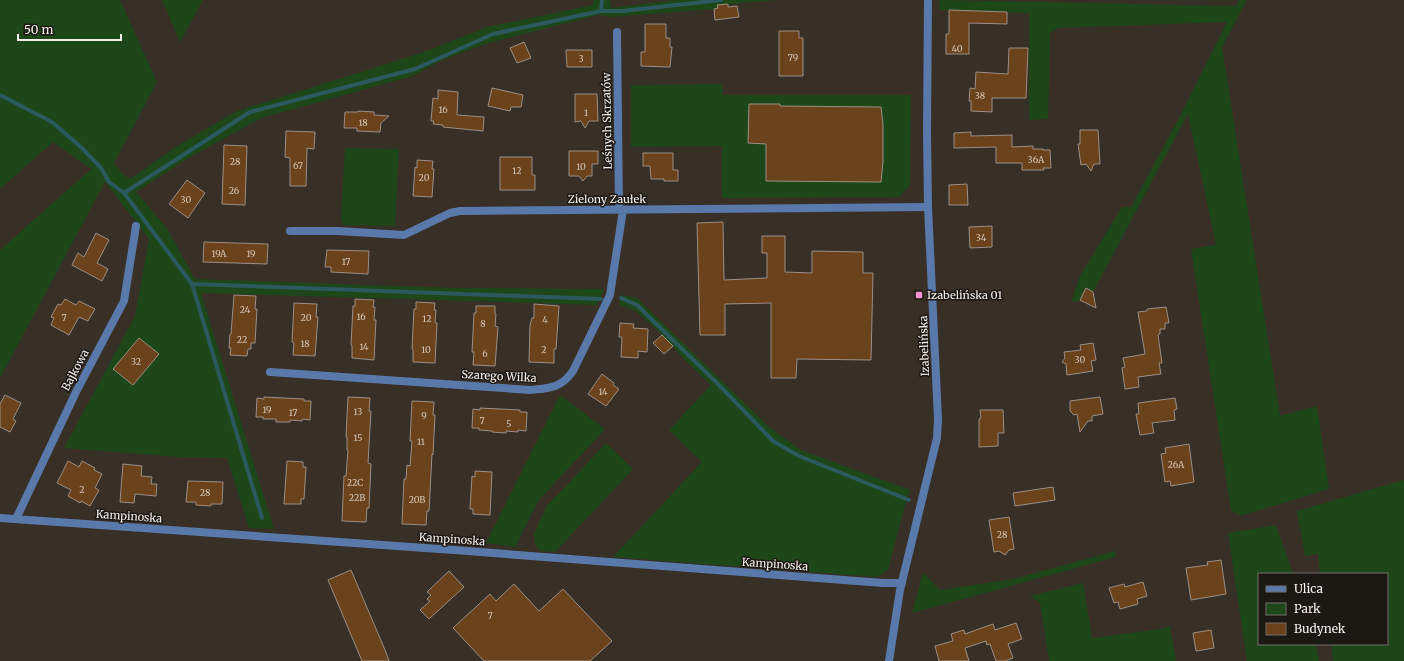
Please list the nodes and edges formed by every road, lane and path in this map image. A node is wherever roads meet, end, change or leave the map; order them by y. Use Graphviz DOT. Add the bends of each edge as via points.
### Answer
graph roads {
  1 [pos="928,0"];
  2 [pos="617,32"];
  3 [pos="928,207"];
  4 [pos="621,210"];
  5 [pos="136,226"];
  6 [pos="290,231"];
  7 [pos="270,372"];
  8 [pos="0,518"];
  9 [pos="16,519"];
  10 [pos="902,583"];
  11 [pos="889,661"];
  1 -- 3 [label="street, Izabelińska"];
  2 -- 4 [label="street, Leśnych Skrzatów"];
  3 -- 4 [label="street, Zielony Zaułek"];
  3 -- 10 [label="street, Izabelińska" via="938,412 937,438"];
  4 -- 6 [label="street, Zielony Zaułek" via="460,211 404,234"];
  4 -- 7 [label="street, Szarego Wilka" via="610,295 574,370 560,384 551,388 530,390"];
  5 -- 9 [label="street, Bajkowa" via="124,301 76,392"];
  8 -- 9 [label="street, Kampinoska"];
  9 -- 10 [label="street, Kampinoska"];
  10 -- 11 [label="street, Izabelińska"];
}
